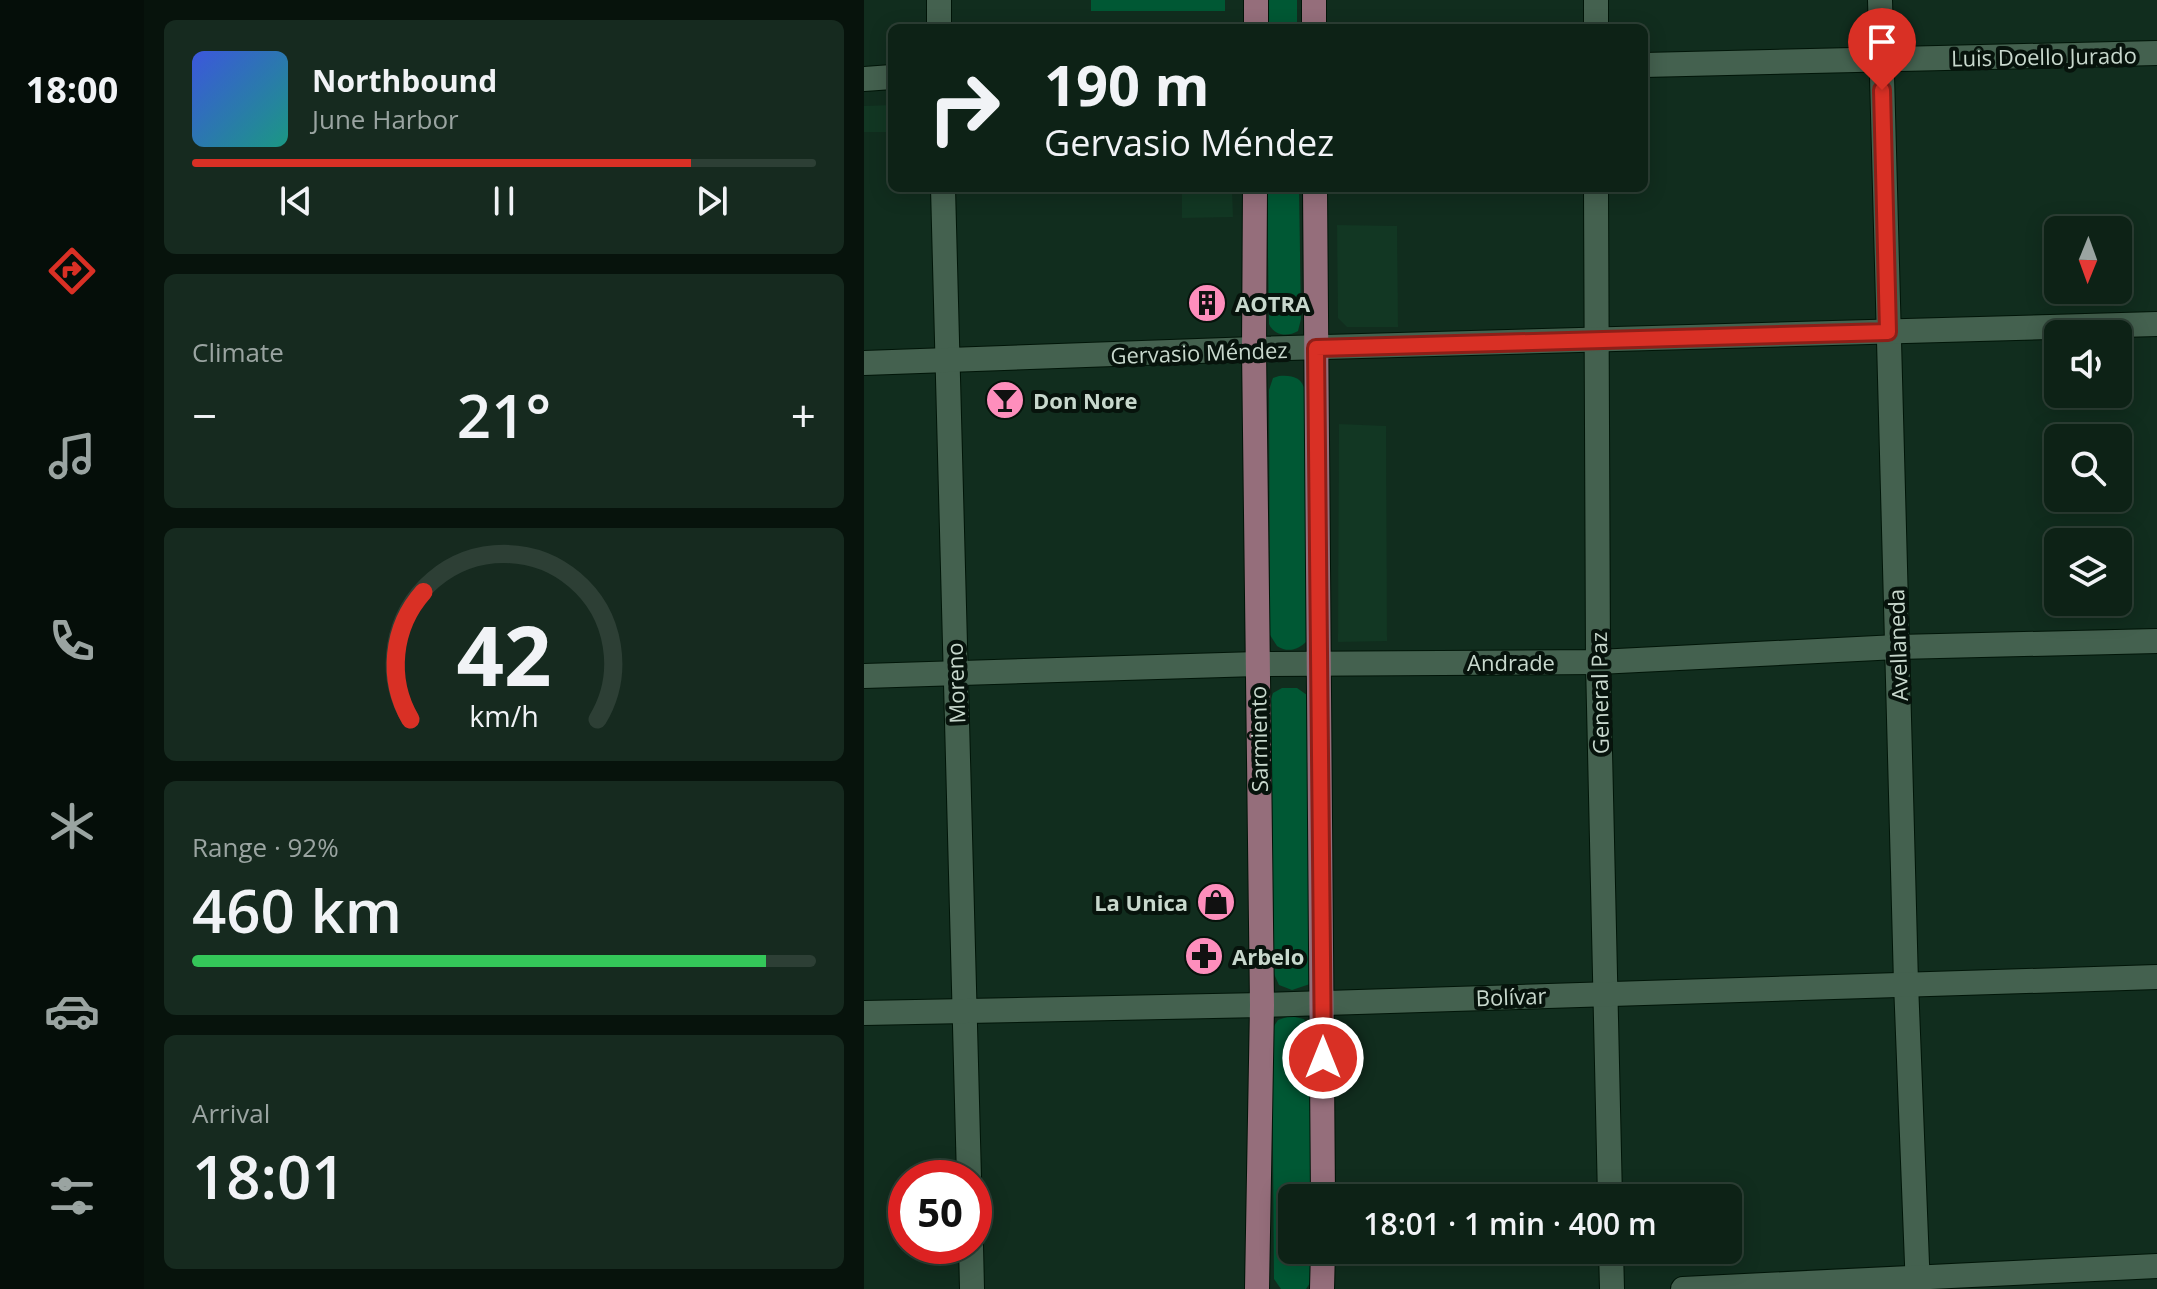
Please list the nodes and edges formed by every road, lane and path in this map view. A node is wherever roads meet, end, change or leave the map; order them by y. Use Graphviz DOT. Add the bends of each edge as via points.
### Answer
graph roads {
  1 [pos="939,0"];
  2 [pos="1256,0"];
  3 [pos="1314,0"];
  4 [pos="1596,0"];
  5 [pos="1880,0"];
  6 [pos="939,24"];
  7 [pos="1256,24"];
  8 [pos="1314,24"];
  9 [pos="1596,24"];
  10 [pos="2157,53"];
  11 [pos="1881,59"];
  12 [pos="1648,65"];
  13 [pos="888,77"];
  14 [pos="864,79"];
  15 [pos="943,192"];
  16 [pos="1255,192"];
  17 [pos="1315,192"];
  18 [pos="1596,192"];
  19 [pos="2157,324"];
  20 [pos="1888,332"];
  21 [pos="1596,340"];
  22 [pos="1316,348"];
  23 [pos="1254,349"];
  24 [pos="947,359"];
  25 [pos="864,363"];
  26 [pos="2157,641"];
  27 [pos="1897,647"];
  28 [pos="1598,662"];
  29 [pos="1319,663"];
  30 [pos="1257,664"];
  31 [pos="954,673"];
  32 [pos="864,676"];
  33 [pos="2157,977"];
  34 [pos="1906,983"];
  35 [pos="1605,993"];
  36 [pos="1323,1003"];
  37 [pos="1262,1005"];
  38 [pos="965,1011"];
  39 [pos="864,1013"];
  40 [pos="969,1160"];
  41 [pos="1323,1184"];
  42 [pos="1610,1184"];
  43 [pos="971,1264"];
  44 [pos="1323,1264"];
  45 [pos="1611,1264"];
  46 [pos="2157,1266"];
  47 [pos="1918,1284"];
  48 [pos="972,1289"];
  49 [pos="1257,1289"];
  50 [pos="1322,1289"];
  51 [pos="1612,1289"];
  52 [pos="1683,1289"];
  1 -- 6 [label="street"];
  2 -- 7 [label="main road"];
  3 -- 8 [label="main road"];
  4 -- 9 [label="street"];
  5 -- 11 [label="street, Avellaneda"];
  10 -- 11 [label="street, Luis Doello Jurado"];
  11 -- 12 [label="street, Luis Doello Jurado"];
  11 -- 20 [label="street, Avellaneda"];
  13 -- 14 [label="street"];
  15 -- 24 [label="street, Moreno"];
  16 -- 23 [label="main road, Sarmiento"];
  17 -- 22 [label="main road"];
  18 -- 21 [label="street, General Paz"];
  19 -- 20 [label="street, Gervasio Méndez"];
  20 -- 21 [label="street, Gervasio Méndez"];
  20 -- 27 [label="street, Avellaneda"];
  21 -- 22 [label="street, Gervasio Méndez"];
  21 -- 28 [label="street, General Paz"];
  22 -- 23 [label="street, Gervasio Méndez"];
  22 -- 29 [label="main road"];
  23 -- 24 [label="street, Gervasio Méndez"];
  23 -- 30 [label="main road, Sarmiento"];
  24 -- 25 [label="street, Gervasio Méndez"];
  24 -- 31 [label="street, Moreno"];
  26 -- 27 [label="street, Andrade"];
  27 -- 28 [label="street, Andrade"];
  27 -- 34 [label="street, Avellaneda"];
  28 -- 29 [label="street, Andrade"];
  28 -- 35 [label="street, General Paz"];
  29 -- 30 [label="street, Andrade"];
  29 -- 36 [label="main road"];
  30 -- 31 [label="street, Andrade"];
  30 -- 37 [label="main road, Sarmiento"];
  31 -- 32 [label="street, Andrade"];
  31 -- 38 [label="street, Moreno"];
  33 -- 34 [label="street, Bolívar"];
  34 -- 35 [label="street, Bolívar"];
  34 -- 47 [label="street, Avellaneda"];
  35 -- 36 [label="street, Bolívar"];
  35 -- 42 [label="street, General Paz"];
  36 -- 37 [label="street, Bolívar"];
  36 -- 41 [label="main road"];
  37 -- 38 [label="street, Bolívar"];
  37 -- 49 [label="main road, Sarmiento"];
  38 -- 39 [label="street, Bolívar"];
  38 -- 40 [label="street, Moreno"];
  43 -- 48 [label="street"];
  44 -- 50 [label="main road"];
  45 -- 51 [label="street"];
  46 -- 47 [label="street"];
  47 -- 52 [label="street"];
}
